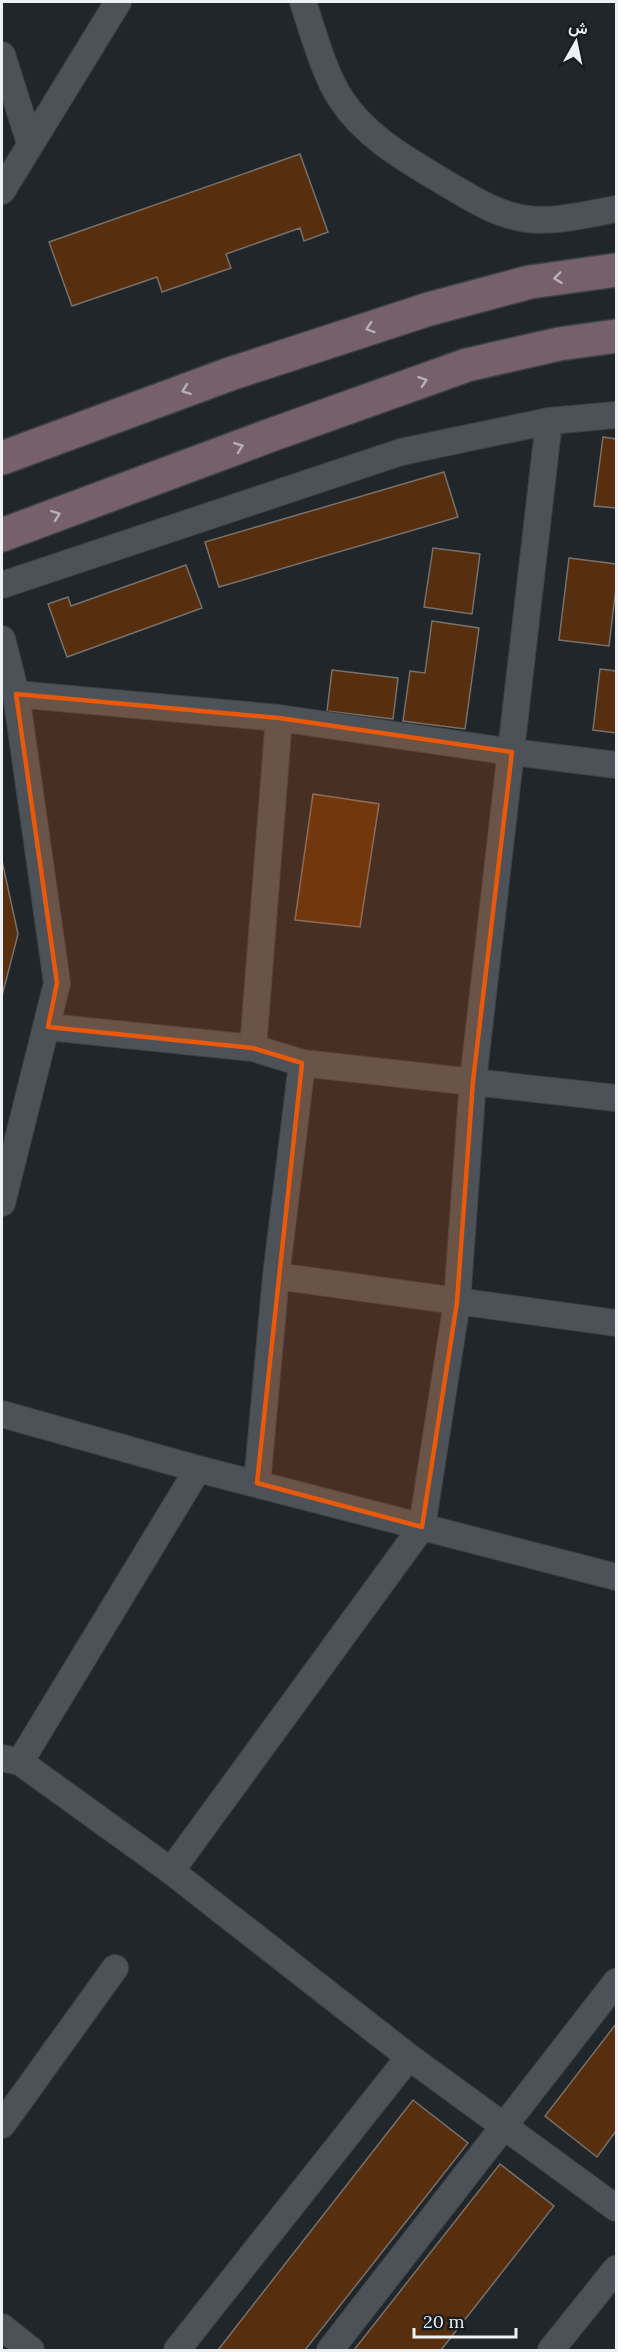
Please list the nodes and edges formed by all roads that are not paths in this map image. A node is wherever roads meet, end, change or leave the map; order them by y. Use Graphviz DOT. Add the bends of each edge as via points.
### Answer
graph roads {
  1 [pos="118,2"];
  2 [pos="303,2"];
  3 [pos="2,55"];
  4 [pos="30,143"];
  5 [pos="2,190"];
  6 [pos="616,209"];
  7 [pos="616,270"];
  8 [pos="616,336"];
  9 [pos="616,414"];
  10 [pos="549,421"];
  11 [pos="2,458"];
  12 [pos="2,535"];
  13 [pos="2,585"];
  14 [pos="2,639"];
  15 [pos="16,694"];
  16 [pos="279,718"];
  17 [pos="512,752"];
  18 [pos="616,765"];
  19 [pos="48,1027"];
  20 [pos="253,1048"];
  21 [pos="302,1063"];
  22 [pos="473,1081"];
  23 [pos="616,1098"];
  24 [pos="2,1203"];
  25 [pos="276,1276"];
  26 [pos="458,1302"];
  27 [pos="616,1323"];
  28 [pos="2,1414"];
  29 [pos="198,1469"];
  30 [pos="257,1483"];
  31 [pos="422,1527"];
  32 [pos="616,1577"];
  33 [pos="11,1760"];
  34 [pos="171,1871"];
  35 [pos="115,1968"];
  36 [pos="616,1982"];
  37 [pos="409,2057"];
  38 [pos="2,2124"];
  39 [pos="505,2127"];
  40 [pos="616,2208"];
  41 [pos="616,2270"];
  42 [pos="2,2327"];
  43 [pos="31,2350"];
  44 [pos="177,2350"];
  45 [pos="330,2350"];
  46 [pos="551,2350"];
  1 -- 4 [label="street"];
  2 -- 6 [label="street" via="340,98 362,125 400,156 488,207 523,219 568,218"];
  3 -- 4 [label="street"];
  4 -- 5 [label="street"];
  7 -- 11 [label="main road, one-way" via="530,282 429,309 230,374"];
  12 -- 8 [label="main road, one-way" via="467,366 559,344"];
  9 -- 10 [label="street"];
  10 -- 13 [label="street" via="401,452"];
  10 -- 17 [label="street"];
  14 -- 15 [label="street"];
  15 -- 16 [label="street"];
  15 -- 19 [label="street" via="57,983"];
  16 -- 17 [label="street"];
  16 -- 20 [label="street"];
  17 -- 18 [label="street"];
  17 -- 22 [label="street"];
  19 -- 20 [label="street"];
  19 -- 24 [label="street"];
  20 -- 21 [label="street"];
  21 -- 22 [label="street"];
  21 -- 25 [label="street"];
  22 -- 23 [label="street"];
  22 -- 26 [label="street"];
  25 -- 26 [label="street"];
  25 -- 30 [label="street"];
  26 -- 27 [label="street"];
  26 -- 31 [label="street"];
  28 -- 29 [label="street"];
  29 -- 30 [label="street"];
  29 -- 33 [label="street"];
  30 -- 31 [label="street"];
  31 -- 32 [label="street"];
  31 -- 34 [label="street"];
  33 -- 34 [label="street"];
  34 -- 37 [label="street"];
  35 -- 38 [label="street"];
  36 -- 39 [label="street"];
  37 -- 39 [label="street"];
  37 -- 44 [label="street"];
  39 -- 40 [label="street"];
  39 -- 45 [label="street"];
  41 -- 46 [label="street"];
  42 -- 43 [label="street"];
}
